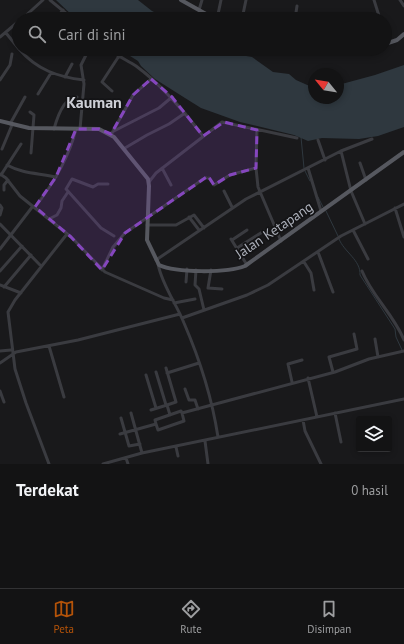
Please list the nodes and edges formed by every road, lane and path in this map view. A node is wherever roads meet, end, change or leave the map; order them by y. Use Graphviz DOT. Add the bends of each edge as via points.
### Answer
graph roads {
  1 [pos="43,0"];
  2 [pos="50,0"];
  3 [pos="182,0"];
  4 [pos="202,0"];
  5 [pos="221,0"];
  6 [pos="246,0"];
  7 [pos="374,0"];
  8 [pos="400,0"];
  9 [pos="297,6"];
  10 [pos="404,6"];
  11 [pos="63,10"];
  12 [pos="199,10"];
  13 [pos="30,12"];
  14 [pos="203,12"];
  15 [pos="218,12"];
  16 [pos="243,12"];
  17 [pos="296,12"];
  18 [pos="378,12"];
  19 [pos="12,27"];
  20 [pos="6,32"];
  21 [pos="404,34"];
  22 [pos="0,37"];
  23 [pos="12,40"];
  24 [pos="392,41"];
  25 [pos="12,54"];
  26 [pos="26,56"];
  27 [pos="85,56"];
  28 [pos="119,56"];
  29 [pos="72,64"];
  30 [pos="52,73"];
  31 [pos="65,77"];
  32 [pos="151,79"];
  33 [pos="0,80"];
  34 [pos="84,80"];
  35 [pos="112,91"];
  36 [pos="38,94"];
  37 [pos="25,97"];
  38 [pos="172,97"];
  39 [pos="77,98"];
  40 [pos="30,112"];
  41 [pos="185,113"];
  42 [pos="0,120"];
  43 [pos="11,125"];
  44 [pos="33,128"];
  45 [pos="54,129"];
  46 [pos="78,129"];
  47 [pos="257,130"];
  48 [pos="112,133"];
  49 [pos="203,136"];
  50 [pos="297,138"];
  51 [pos="372,139"];
  52 [pos="318,140"];
  53 [pos="21,144"];
  54 [pos="125,148"];
  55 [pos="2,149"];
  56 [pos="341,151"];
  57 [pos="31,153"];
  58 [pos="404,153"];
  59 [pos="325,160"];
  60 [pos="360,163"];
  61 [pos="7,165"];
  62 [pos="162,168"];
  63 [pos="256,168"];
  64 [pos="308,168"];
  65 [pos="156,173"];
  66 [pos="1,174"];
  67 [pos="146,175"];
  68 [pos="56,177"];
  69 [pos="8,180"];
  70 [pos="366,180"];
  71 [pos="149,182"];
  72 [pos="108,184"];
  73 [pos="171,184"];
  74 [pos="4,190"];
  75 [pos="224,191"];
  76 [pos="259,191"];
  77 [pos="351,191"];
  78 [pos="68,192"];
  79 [pos="404,204"];
  80 [pos="0,205"];
  81 [pos="34,207"];
  82 [pos="232,208"];
  83 [pos="395,208"];
  84 [pos="321,211"];
  85 [pos="0,215"];
  86 [pos="148,216"];
  87 [pos="189,217"];
  88 [pos="49,219"];
  89 [pos="365,224"];
  90 [pos="0,226"];
  91 [pos="147,226"];
  92 [pos="204,228"];
  93 [pos="199,230"];
  94 [pos="247,230"];
  95 [pos="353,230"];
  96 [pos="264,231"];
  97 [pos="11,234"];
  98 [pos="67,234"];
  99 [pos="114,236"];
  100 [pos="404,237"];
  101 [pos="281,241"];
  102 [pos="22,246"];
  103 [pos="237,248"];
  104 [pos="0,249"];
  105 [pos="318,252"];
  106 [pos="31,255"];
  107 [pos="368,259"];
  108 [pos="157,262"];
  109 [pos="304,262"];
  110 [pos="247,265"];
  111 [pos="41,266"];
  112 [pos="187,269"];
  113 [pos="102,270"];
  114 [pos="196,270"];
  115 [pos="210,270"];
  116 [pos="0,271"];
  117 [pos="362,271"];
  118 [pos="186,282"];
  119 [pos="0,285"];
  120 [pos="4,287"];
  121 [pos="222,289"];
  122 [pos="314,290"];
  123 [pos="333,292"];
  124 [pos="20,293"];
  125 [pos="195,299"];
  126 [pos="174,301"];
  127 [pos="204,310"];
  128 [pos="181,316"];
  129 [pos="404,329"];
  130 [pos="400,330"];
  131 [pos="354,334"];
  132 [pos="375,339"];
  133 [pos="404,340"];
  134 [pos="49,346"];
  135 [pos="11,350"];
  136 [pos="0,351"];
  137 [pos="403,351"];
  138 [pos="12,354"];
  139 [pos="378,357"];
  140 [pos="302,360"];
  141 [pos="0,363"];
  142 [pos="199,363"];
  143 [pos="166,368"];
  144 [pos="156,372"];
  145 [pos="333,372"];
  146 [pos="167,373"];
  147 [pos="146,375"];
  148 [pos="308,378"];
  149 [pos="292,382"];
  150 [pos="185,389"];
  151 [pos="0,391"];
  152 [pos="64,397"];
  153 [pos="404,399"];
  154 [pos="4,402"];
  155 [pos="167,405"];
  156 [pos="213,405"];
  157 [pos="156,408"];
  158 [pos="198,409"];
  159 [pos="151,410"];
  160 [pos="131,413"];
  161 [pos="182,413"];
  162 [pos="335,414"];
  163 [pos="170,415"];
  164 [pos="317,417"];
  165 [pos="121,418"];
  166 [pos="303,420"];
  167 [pos="156,424"];
  168 [pos="137,429"];
  169 [pos="126,432"];
  170 [pos="120,434"];
  171 [pos="218,437"];
  172 [pos="205,441"];
  173 [pos="341,442"];
  174 [pos="140,444"];
  175 [pos="176,447"];
  176 [pos="142,454"];
  177 [pos="178,456"];
  178 [pos="126,458"];
  179 [pos="49,464"];
  180 [pos="103,464"];
  181 [pos="128,464"];
  182 [pos="208,464"];
  183 [pos="321,464"];
  1 -- 13 [label="street"];
  2 -- 11 [label="street"];
  3 -- 12 [label="main road"];
  4 -- 12 [label="street"];
  5 -- 15 [label="street"];
  6 -- 16 [label="street"];
  7 -- 18 [label="street"];
  8 -- 10 [label="street"];
  9 -- 17 [label="street"];
  12 -- 14 [label="main road"];
  19 -- 20 [label="street"];
  20 -- 22 [label="street"];
  20 -- 23 [label="street"];
  21 -- 24 [label="main road"];
  25 -- 33 [label="street" via="10,65"];
  26 -- 30 [label="street" via="33,64"];
  27 -- 34 [label="street" via="81,63"];
  28 -- 32 [label="street"];
  28 -- 35 [label="street" via="102,82"];
  29 -- 31 [label="street"];
  30 -- 31 [label="street"];
  30 -- 36 [label="street"];
  31 -- 34 [label="street"];
  32 -- 38 [label="street"];
  32 -- 48 [label="street" via="133,95"];
  34 -- 46 [label="street"];
  37 -- 43 [label="street"];
  38 -- 41 [label="street"];
  38 -- 48 [label="street" via="159,108"];
  39 -- 45 [label="street" via="67,101"];
  40 -- 44 [label="street" via="34,114"];
  41 -- 49 [label="street"];
  41 -- 54 [label="street"];
  42 -- 43 [label="main road"];
  43 -- 44 [label="main road"];
  43 -- 55 [label="street"];
  44 -- 45 [label="main road"];
  44 -- 57 [label="street"];
  45 -- 46 [label="main road"];
  46 -- 48 [label="main road" via="99,129"];
  46 -- 68 [label="street"];
  47 -- 49 [label="street" via="224,122"];
  47 -- 50 [label="street"];
  47 -- 63 [label="street"];
  48 -- 54 [label="main road"];
  49 -- 62 [label="street"];
  51 -- 56 [label="street"];
  52 -- 59 [label="street"];
  53 -- 61 [label="street"];
  54 -- 67 [label="main road"];
  56 -- 59 [label="street"];
  56 -- 77 [label="street"];
  58 -- 70 [label="main road, Jalan Ketapang"];
  59 -- 64 [label="street"];
  60 -- 70 [label="street"];
  61 -- 66 [label="street"];
  61 -- 68 [label="street" via="22,172"];
  62 -- 65 [label="street"];
  62 -- 73 [label="street"];
  63 -- 76 [label="street"];
  63 -- 86 [label="street" via="230,175 214,185 207,178"];
  64 -- 76 [label="street"];
  64 -- 84 [label="street"];
  65 -- 67 [label="street"];
  65 -- 71 [label="street"];
  66 -- 69 [label="street"];
  67 -- 71 [label="main road"];
  68 -- 81 [label="street"];
  69 -- 74 [label="street"];
  69 -- 81 [label="street" via="20,196"];
  70 -- 77 [label="main road, Jalan Ketapang"];
  71 -- 86 [label="main road"];
  72 -- 78 [label="street" via="93,187 72,179 67,188"];
  75 -- 82 [label="street"];
  76 -- 82 [label="street"];
  76 -- 101 [label="street"];
  77 -- 84 [label="main road, Jalan Ketapang"];
  77 -- 89 [label="street"];
  78 -- 88 [label="street" via="57,215"];
  78 -- 99 [label="street" via="101,228"];
  79 -- 83 [label="street"];
  80 -- 85 [label="street"];
  81 -- 88 [label="street"];
  81 -- 97 [label="street"];
  82 -- 92 [label="street"];
  83 -- 89 [label="street"];
  83 -- 100 [label="street"];
  84 -- 101 [label="main road, Jalan Ketapang"];
  86 -- 91 [label="main road"];
  86 -- 113 [label="street" via="119,239"];
  87 -- 91 [label="street" via="176,225"];
  87 -- 92 [label="street" via="195,215"];
  87 -- 93 [label="street"];
  88 -- 98 [label="street"];
  89 -- 95 [label="street"];
  90 -- 97 [label="street"];
  91 -- 108 [label="main road" via="148,243"];
  92 -- 93 [label="street"];
  93 -- 108 [label="street"];
  94 -- 103 [label="street" via="231,239"];
  95 -- 105 [label="street"];
  95 -- 107 [label="street"];
  96 -- 103 [label="street"];
  97 -- 102 [label="street"];
  97 -- 104 [label="street"];
  98 -- 111 [label="street"];
  98 -- 113 [label="street"];
  101 -- 110 [label="main road, Jalan Ketapang"];
  102 -- 106 [label="street"];
  102 -- 116 [label="street"];
  103 -- 110 [label="street"];
  105 -- 109 [label="street"];
  105 -- 123 [label="street"];
  106 -- 111 [label="street"];
  106 -- 120 [label="street"];
  108 -- 112 [label="main road, Jalan Ketapang" via="169,268"];
  108 -- 126 [label="street"];
  109 -- 122 [label="street" via="311,274"];
  109 -- 127 [label="street" via="262,288"];
  110 -- 115 [label="main road, Jalan Ketapang" via="234,270"];
  111 -- 124 [label="street"];
  112 -- 114 [label="main road, Jalan Ketapang"];
  112 -- 118 [label="street"];
  113 -- 126 [label="street" via="115,278"];
  114 -- 115 [label="main road, Jalan Ketapang"];
  114 -- 127 [label="street" via="195,285 199,289"];
  115 -- 121 [label="street" via="208,288"];
  117 -- 130 [label="street"];
  119 -- 120 [label="street"];
  120 -- 124 [label="street"];
  124 -- 135 [label="street" via="8,310"];
  125 -- 126 [label="street"];
  126 -- 128 [label="street"];
  127 -- 128 [label="street"];
  128 -- 134 [label="street"];
  128 -- 142 [label="street"];
  129 -- 130 [label="street"];
  130 -- 133 [label="street"];
  131 -- 145 [label="street" via="357,349 329,357"];
  132 -- 139 [label="street"];
  134 -- 138 [label="street"];
  134 -- 152 [label="street"];
  135 -- 136 [label="street"];
  135 -- 138 [label="street"];
  137 -- 139 [label="street"];
  138 -- 141 [label="street"];
  138 -- 179 [label="street" via="26,403"];
  139 -- 145 [label="street"];
  140 -- 149 [label="street" via="288,365"];
  142 -- 146 [label="street"];
  142 -- 156 [label="street"];
  143 -- 146 [label="street"];
  144 -- 155 [label="street"];
  145 -- 148 [label="street"];
  146 -- 155 [label="street" via="176,402"];
  147 -- 157 [label="street"];
  148 -- 149 [label="street"];
  148 -- 164 [label="street"];
  149 -- 156 [label="street"];
  150 -- 158 [label="street" via="189,400 195,400"];
  151 -- 154 [label="street"];
  153 -- 162 [label="street"];
  155 -- 157 [label="street"];
  155 -- 163 [label="street"];
  156 -- 158 [label="street"];
  156 -- 171 [label="street"];
  157 -- 159 [label="street"];
  158 -- 161 [label="street"];
  160 -- 168 [label="street"];
  161 -- 163 [label="street" via="181,411"];
  161 -- 167 [label="street" via="184,421 158,430"];
  162 -- 164 [label="street"];
  162 -- 173 [label="street"];
  163 -- 167 [label="street" via="156,420"];
  164 -- 166 [label="street"];
  165 -- 169 [label="street"];
  166 -- 171 [label="street"];
  166 -- 183 [label="street"];
  167 -- 168 [label="street"];
  168 -- 169 [label="street"];
  168 -- 174 [label="street"];
  169 -- 170 [label="street"];
  169 -- 174 [label="street" via="129,446"];
  171 -- 172 [label="street"];
  172 -- 175 [label="street"];
  172 -- 182 [label="street"];
  174 -- 176 [label="street"];
  175 -- 176 [label="street"];
  175 -- 177 [label="street"];
  176 -- 178 [label="street"];
  178 -- 180 [label="street"];
  178 -- 181 [label="street"];
}
